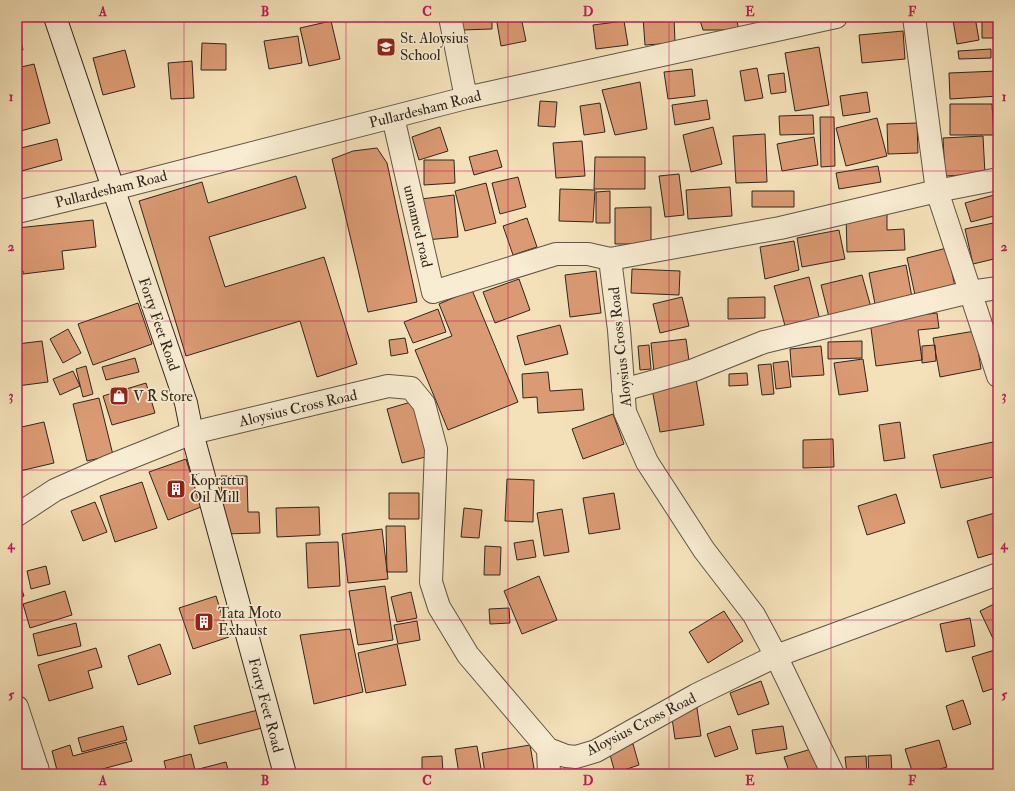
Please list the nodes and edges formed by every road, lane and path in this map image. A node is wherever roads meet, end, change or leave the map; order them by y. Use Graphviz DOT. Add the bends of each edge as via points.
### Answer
graph roads {
  1 [pos="55,17"];
  2 [pos="450,17"];
  3 [pos="836,17"];
  4 [pos="914,17"];
  5 [pos="466,98"];
  6 [pos="393,117"];
  7 [pos="998,179"];
  8 [pos="114,189"];
  9 [pos="937,192"];
  10 [pos="17,212"];
  11 [pos="610,259"];
  12 [pos="998,288"];
  13 [pos="970,292"];
  14 [pos="998,376"];
  15 [pos="623,390"];
  16 [pos="192,433"];
  17 [pos="17,515"];
  18 [pos="998,574"];
  19 [pos="776,656"];
  20 [pos="17,707"];
  21 [pos="548,750"];
  22 [pos="31,771"];
  23 [pos="285,774"];
  24 [pos="549,774"];
  25 [pos="833,774"];
  1 -- 8 [label="street, Forty Feet Road"];
  2 -- 5 [label="street"];
  3 -- 5 [label="street, Pullardesham Road"];
  4 -- 9 [label="street"];
  5 -- 6 [label="street, Pullardesham Road"];
  6 -- 8 [label="street, Pullardesham Road"];
  6 -- 11 [label="street, unnamed road" via="433,292 556,254 588,254"];
  7 -- 9 [label="street"];
  8 -- 10 [label="street, Pullardesham Road"];
  8 -- 16 [label="street, Forty Feet Road" via="186,403"];
  9 -- 11 [label="street" via="780,228"];
  9 -- 13 [label="street"];
  11 -- 15 [label="street, Aloysius Cross Road"];
  12 -- 13 [label="street"];
  13 -- 14 [label="street"];
  13 -- 15 [label="street" via="764,342 694,370"];
  15 -- 19 [label="street, Aloysius Cross Road" via="625,412 647,462 704,550 754,614"];
  16 -- 17 [label="street, Aloysius Cross Road" via="56,490"];
  16 -- 21 [label="street, Aloysius Cross Road" via="388,386 411,388 424,404 436,449 431,582 439,607 468,655"];
  16 -- 23 [label="street, Forty Feet Road"];
  18 -- 19 [label="street"];
  19 -- 21 [label="street, Aloysius Cross Road" via="696,695 596,751 576,757"];
  19 -- 25 [label="street"];
  20 -- 22 [label="street"];
  21 -- 24 [label="street"];
}
